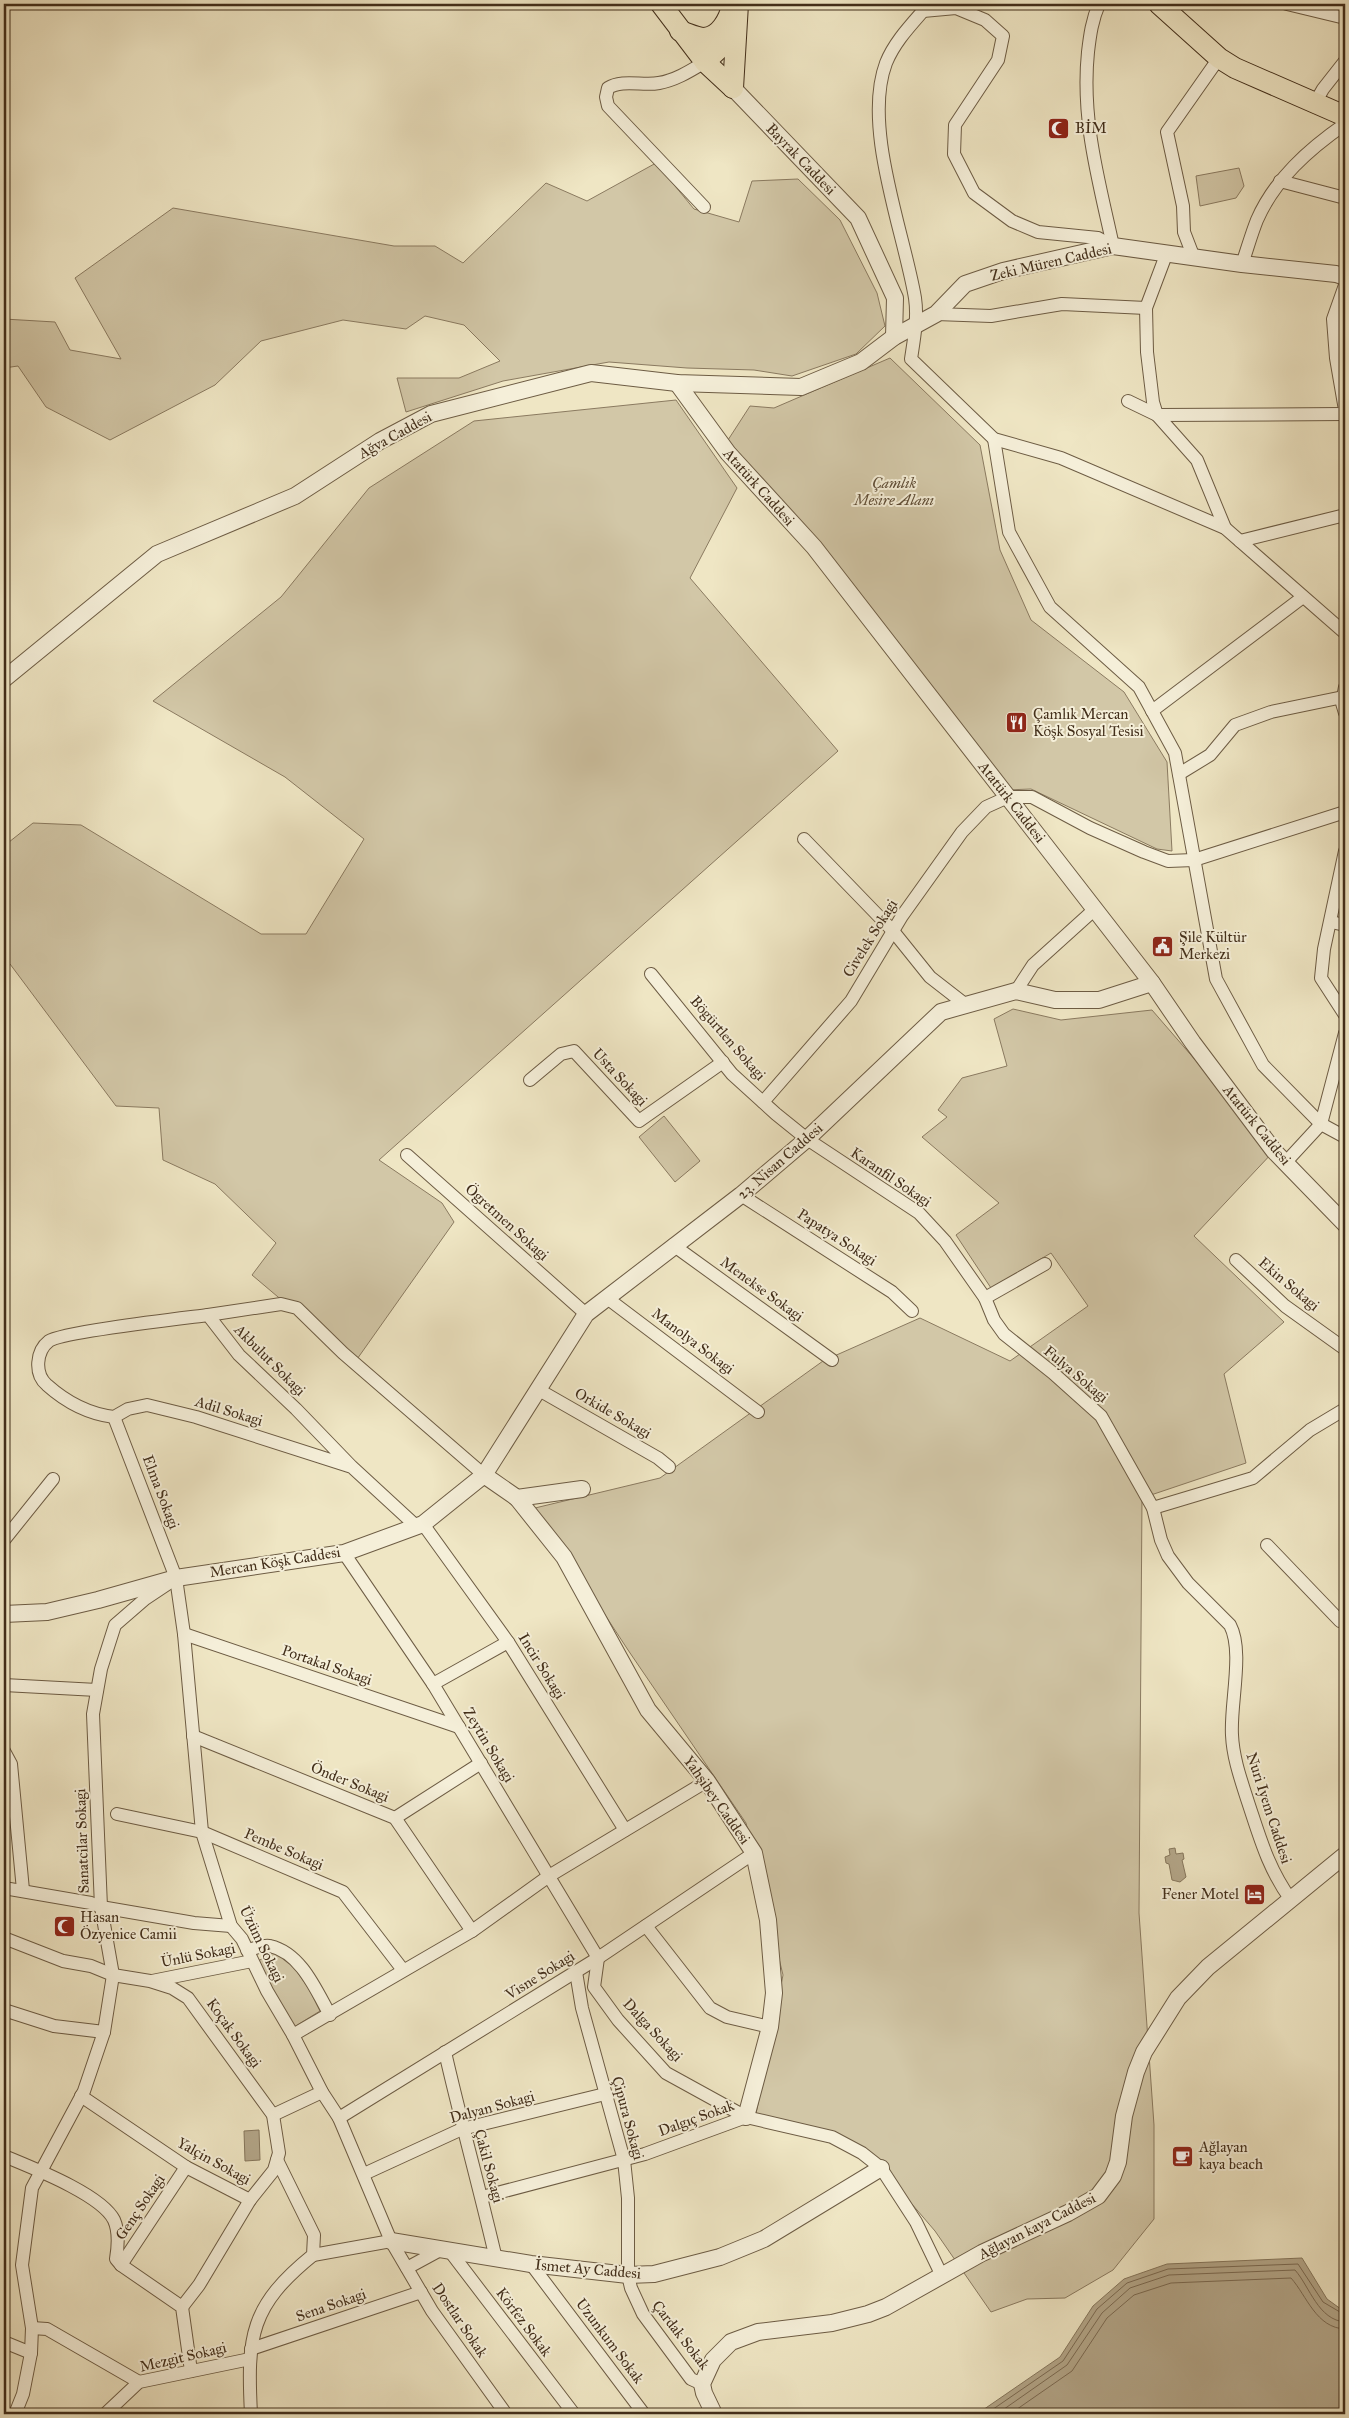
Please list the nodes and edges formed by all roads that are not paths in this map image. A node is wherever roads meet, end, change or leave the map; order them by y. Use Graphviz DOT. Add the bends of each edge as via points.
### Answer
graph roads {
  1 [pos="661,4"];
  2 [pos="1098,4"];
  3 [pos="1159,4"];
  4 [pos="1287,4"];
  5 [pos="923,7"];
  6 [pos="735,10"];
  7 [pos="1345,18"];
  8 [pos="680,32"];
  9 [pos="1219,58"];
  10 [pos="1345,61"];
  11 [pos="705,62"];
  12 [pos="733,88"];
  13 [pos="1315,103"];
  14 [pos="1345,116"];
  15 [pos="1345,124"];
  16 [pos="1280,181"];
  17 [pos="1345,198"];
  18 [pos="704,207"];
  19 [pos="1113,246"];
  20 [pos="1166,255"];
  21 [pos="1194,258"];
  22 [pos="1242,264"];
  23 [pos="1345,277"];
  24 [pos="1345,285"];
  25 [pos="1146,308"];
  26 [pos="936,314"];
  27 [pos="916,325"];
  28 [pos="894,337"];
  29 [pos="1341,358"];
  30 [pos="677,383"];
  31 [pos="1128,400"];
  32 [pos="1345,412"];
  33 [pos="1157,415"];
  34 [pos="994,439"];
  35 [pos="1345,515"];
  36 [pos="1225,528"];
  37 [pos="1240,541"];
  38 [pos="1303,597"];
  39 [pos="1345,634"];
  40 [pos="4,679"];
  41 [pos="1344,692"];
  42 [pos="1152,711"];
  43 [pos="1345,713"];
  44 [pos="1179,774"];
  45 [pos="1008,797"];
  46 [pos="1345,812"];
  47 [pos="804,839"];
  48 [pos="1345,851"];
  49 [pos="1194,860"];
  50 [pos="1095,909"];
  51 [pos="1331,922"];
  52 [pos="1345,924"];
  53 [pos="893,931"];
  54 [pos="652,974"];
  55 [pos="1152,983"];
  56 [pos="1016,991"];
  57 [pos="966,1005"];
  58 [pos="1344,1010"];
  59 [pos="1345,1032"];
  60 [pos="723,1062"];
  61 [pos="530,1080"];
  62 [pos="763,1102"];
  63 [pos="1321,1124"];
  64 [pos="1345,1137"];
  65 [pos="807,1140"];
  66 [pos="407,1155"];
  67 [pos="1285,1163"];
  68 [pos="741,1194"];
  69 [pos="1345,1224"];
  70 [pos="673,1245"];
  71 [pos="1236,1260"];
  72 [pos="1045,1264"];
  73 [pos="607,1298"];
  74 [pos="985,1298"];
  75 [pos="912,1311"];
  76 [pos="586,1314"];
  77 [pos="208,1315"];
  78 [pos="1345,1349"];
  79 [pos="832,1360"];
  80 [pos="539,1390"];
  81 [pos="1345,1408"];
  82 [pos="758,1412"];
  83 [pos="114,1417"];
  84 [pos="352,1467"];
  85 [pos="669,1467"];
  86 [pos="484,1475"];
  87 [pos="53,1479"];
  88 [pos="582,1489"];
  89 [pos="517,1498"];
  90 [pos="1153,1508"];
  91 [pos="420,1525"];
  92 [pos="4,1541"];
  93 [pos="1267,1545"];
  94 [pos="344,1553"];
  95 [pos="176,1578"];
  96 [pos="4,1614"];
  97 [pos="1345,1619"];
  98 [pos="184,1634"];
  99 [pos="508,1642"];
  100 [pos="434,1684"];
  101 [pos="4,1685"];
  102 [pos="97,1690"];
  103 [pos="459,1727"];
  104 [pos="193,1736"];
  105 [pos="4,1751"];
  106 [pos="481,1763"];
  107 [pos="707,1781"];
  108 [pos="117,1814"];
  109 [pos="395,1818"];
  110 [pos="625,1830"];
  111 [pos="202,1832"];
  112 [pos="754,1853"];
  113 [pos="1345,1855"];
  114 [pos="549,1876"];
  115 [pos="4,1888"];
  116 [pos="23,1890"];
  117 [pos="1291,1900"];
  118 [pos="101,1908"];
  119 [pos="231,1926"];
  120 [pos="646,1926"];
  121 [pos="472,1931"];
  122 [pos="4,1938"];
  123 [pos="250,1955"];
  124 [pos="598,1958"];
  125 [pos="403,1970"];
  126 [pos="576,1972"];
  127 [pos="113,1975"];
  128 [pos="150,1981"];
  129 [pos="8,2015"];
  130 [pos="330,2015"];
  131 [pos="770,2027"];
  132 [pos="104,2032"];
  133 [pos="293,2035"];
  134 [pos="445,2052"];
  135 [pos="322,2092"];
  136 [pos="605,2094"];
  137 [pos="81,2096"];
  138 [pos="273,2116"];
  139 [pos="746,2117"];
  140 [pos="339,2118"];
  141 [pos="462,2129"];
  142 [pos="4,2156"];
  143 [pos="277,2160"];
  144 [pos="624,2160"];
  145 [pos="186,2167"];
  146 [pos="881,2168"];
  147 [pos="41,2172"];
  148 [pos="364,2174"];
  149 [pos="482,2197"];
  150 [pos="250,2200"];
  151 [pos="391,2241"];
  152 [pos="445,2249"];
  153 [pos="313,2254"];
  154 [pos="496,2259"];
  155 [pos="532,2264"];
  156 [pos="121,2265"];
  157 [pos="407,2268"];
  158 [pos="628,2275"];
  159 [pos="942,2276"];
  160 [pos="421,2292"];
  161 [pos="182,2307"];
  162 [pos="32,2328"];
  163 [pos="4,2342"];
  164 [pos="31,2353"];
  165 [pos="250,2354"];
  166 [pos="191,2371"];
  167 [pos="139,2382"];
  168 [pos="702,2384"];
  169 [pos="15,2414"];
  170 [pos="105,2414"];
  171 [pos="251,2414"];
  172 [pos="506,2414"];
  173 [pos="574,2414"];
  174 [pos="644,2414"];
  175 [pos="714,2414"];
  1 -- 8 [label="main road, Bayrak Caddesi"];
  2 -- 19 [label="street" via="1092,19 1086,74 1088,128"];
  3 -- 9 [label="main road"];
  4 -- 7 [label="street"];
  5 -- 19 [label="street" via="956,8 985,20 1003,36 998,60 955,125 954,154 974,192 1012,220 1038,232 1098,238"];
  5 -- 27 [label="street" via="891,52 881,81 878,116 915,298"];
  6 -- 8 [label="main road" via="718,32 705,38"];
  6 -- 11 [label="main road" via="724,44"];
  6 -- 12 [label="main road"];
  8 -- 11 [label="main road, Bayrak Caddesi"];
  9 -- 13 [label="main road"];
  9 -- 21 [label="street" via="1167,132 1183,206 1184,232"];
  10 -- 13 [label="street"];
  11 -- 12 [label="main road, Bayrak Caddesi"];
  11 -- 18 [label="street" via="678,78 657,83 614,84 608,88 606,97 608,106"];
  12 -- 28 [label="street, Bayrak Caddesi" via="858,218 895,298"];
  13 -- 14 [label="main road"];
  15 -- 16 [label="street" via="1317,144"];
  16 -- 17 [label="street"];
  16 -- 22 [label="street" via="1258,220"];
  19 -- 20 [label="street, Zeki Müren Caddesi"];
  19 -- 26 [label="street, Zeki Müren Caddesi" via="1003,271 965,284"];
  20 -- 21 [label="street, Zeki Müren Caddesi"];
  20 -- 25 [label="street"];
  21 -- 22 [label="street, Zeki Müren Caddesi"];
  22 -- 23 [label="street, Zeki Müren Caddesi"];
  24 -- 29 [label="street" via="1333,318"];
  25 -- 26 [label="street" via="1062,304 991,316"];
  25 -- 33 [label="street" via="1147,352"];
  26 -- 27 [label="street, Zeki Müren Caddesi"];
  27 -- 28 [label="street, Zeki Müren Caddesi"];
  27 -- 34 [label="street" via="911,359"];
  28 -- 30 [label="street, Ağva Caddesi" via="861,362 802,387"];
  29 -- 32 [label="street"];
  30 -- 40 [label="street, Ağva Caddesi" via="591,373 430,414 380,441 294,496 157,554"];
  30 -- 45 [label="street, Atatürk Caddesi" via="728,453 814,546"];
  31 -- 33 [label="street"];
  32 -- 33 [label="street"];
  33 -- 36 [label="street" via="1197,460"];
  34 -- 36 [label="street" via="1061,458"];
  34 -- 42 [label="street" via="1009,532 1050,607 1139,687"];
  35 -- 37 [label="street"];
  36 -- 37 [label="street"];
  37 -- 38 [label="street"];
  38 -- 39 [label="street"];
  38 -- 42 [label="street"];
  41 -- 43 [label="street" via="1342,703"];
  41 -- 44 [label="street" via="1235,725 1210,755"];
  42 -- 44 [label="street" via="1175,753"];
  44 -- 49 [label="street"];
  45 -- 49 [label="street" via="1032,797 1090,828 1168,861"];
  45 -- 50 [label="street, Atatürk Caddesi"];
  45 -- 53 [label="street, Civelek Sokagi" via="986,807 962,832"];
  46 -- 49 [label="street"];
  47 -- 53 [label="street"];
  48 -- 51 [label="street"];
  49 -- 63 [label="street" via="1216,979 1263,1065"];
  50 -- 55 [label="street, Atatürk Caddesi"];
  50 -- 56 [label="street" via="1033,964"];
  51 -- 52 [label="street"];
  51 -- 58 [label="street" via="1321,978"];
  53 -- 57 [label="street" via="930,976"];
  53 -- 62 [label="street, Civelek Sokagi" via="851,1000"];
  54 -- 60 [label="street, Bögürtlen Sokagi"];
  55 -- 56 [label="street, 23. Nisan Caddesi" via="1099,1000 1056,1000"];
  55 -- 67 [label="street, Atatürk Caddesi" via="1193,1044"];
  56 -- 57 [label="street, 23. Nisan Caddesi"];
  57 -- 65 [label="street, 23. Nisan Caddesi" via="941,1012"];
  59 -- 63 [label="street"];
  60 -- 61 [label="street, Usta Sokagi" via="639,1121 574,1051 561,1054"];
  60 -- 62 [label="street, Bögürtlen Sokagi"];
  62 -- 65 [label="street, Bögürtlen Sokagi"];
  63 -- 64 [label="street"];
  63 -- 67 [label="street"];
  65 -- 68 [label="street, 23. Nisan Caddesi"];
  65 -- 74 [label="street, Karanfil Sokagi" via="919,1213 945,1240"];
  66 -- 76 [label="street, Ögretmen Sokagi"];
  67 -- 69 [label="street, Atatürk Caddesi"];
  68 -- 70 [label="street, 23. Nisan Caddesi"];
  68 -- 75 [label="street, Papatya Sokagi" via="892,1292"];
  70 -- 73 [label="street, 23. Nisan Caddesi"];
  70 -- 79 [label="street, Menekse Sokagi"];
  71 -- 78 [label="street, Ekin Sokagi" via="1285,1306"];
  72 -- 74 [label="street"];
  73 -- 76 [label="street, 23. Nisan Caddesi"];
  73 -- 82 [label="street, Manolya Sokagi"];
  74 -- 90 [label="street, Fulya Sokagi" via="994,1320 1009,1339 1101,1416"];
  76 -- 80 [label="street, 23. Nisan Caddesi"];
  77 -- 83 [label="street" via="50,1340 41,1352 38,1365 42,1381 61,1397 97,1415"];
  77 -- 84 [label="street, Akbulut Sokagi" via="238,1355"];
  77 -- 86 [label="street" via="281,1304 297,1308 343,1353"];
  80 -- 85 [label="street, Orkide Sokagi"];
  80 -- 86 [label="street, 23. Nisan Caddesi"];
  81 -- 90 [label="street" via="1310,1430 1253,1478"];
  83 -- 84 [label="street, Adil Sokagi" via="128,1409 147,1405 196,1417"];
  83 -- 95 [label="street, Elma Sokagi"];
  84 -- 91 [label="street, Akbulut Sokagi"];
  86 -- 89 [label="street"];
  86 -- 91 [label="street, Mercan Köşk Caddesi"];
  87 -- 92 [label="street"];
  88 -- 89 [label="street"];
  89 -- 107 [label="street, Yahşibey Caddesi" via="564,1557 648,1710"];
  90 -- 117 [label="street, Nuri Iyem Caddesi" via="1161,1540 1178,1571 1234,1631 1236,1648 1231,1718 1234,1755 1267,1861"];
  91 -- 94 [label="street, Mercan Köşk Caddesi"];
  91 -- 99 [label="street, Incir Sokagi"];
  93 -- 97 [label="street" via="1340,1621"];
  94 -- 95 [label="street, Mercan Köşk Caddesi"];
  94 -- 100 [label="street, Zeytin Sokagi"];
  95 -- 96 [label="street, Mercan Köşk Caddesi" via="47,1612"];
  95 -- 98 [label="street, Üzüm Sokagi"];
  95 -- 102 [label="street, Sanatcilar Sokagi" via="115,1625"];
  98 -- 103 [label="street, Portakal Sokagi"];
  98 -- 104 [label="street, Üzüm Sokagi"];
  99 -- 100 [label="street"];
  99 -- 110 [label="street, Incir Sokagi"];
  100 -- 103 [label="street, Zeytin Sokagi"];
  101 -- 102 [label="street"];
  102 -- 118 [label="street, Sanatcilar Sokagi" via="93,1714"];
  103 -- 106 [label="street, Zeytin Sokagi"];
  104 -- 109 [label="street, Önder Sokagi"];
  104 -- 111 [label="street, Üzüm Sokagi"];
  105 -- 116 [label="street" via="12,1764"];
  106 -- 109 [label="street"];
  106 -- 114 [label="street, Zeytin Sokagi"];
  107 -- 110 [label="street"];
  107 -- 112 [label="street, Yahşibey Caddesi"];
  108 -- 111 [label="street, Pembe Sokagi"];
  109 -- 121 [label="street, Önder Sokagi"];
  110 -- 114 [label="street"];
  111 -- 119 [label="street, Üzüm Sokagi"];
  111 -- 125 [label="street, Pembe Sokagi" via="343,1892"];
  112 -- 120 [label="street, Visne Sokagi"];
  112 -- 131 [label="street, Yahşibey Caddesi" via="768,1929 774,1993"];
  113 -- 117 [label="street, Ağlayan kaya Caddesi"];
  114 -- 121 [label="street"];
  114 -- 124 [label="street, Zeytin Sokagi"];
  115 -- 116 [label="street"];
  116 -- 118 [label="street" via="91,1903"];
  117 -- 159 [label="street, Ağlayan kaya Caddesi" via="1191,1982 1165,2016 1136,2072 1126,2108 1118,2162 1114,2176 1103,2191 1090,2202 982,2253"];
  118 -- 119 [label="street"];
  118 -- 127 [label="street, Sanatcilar Sokagi"];
  119 -- 123 [label="street, Üzüm Sokagi"];
  120 -- 124 [label="street, Visne Sokagi"];
  120 -- 131 [label="street" via="714,2011"];
  121 -- 125 [label="street"];
  122 -- 127 [label="street, Koçak Sokagi" via="63,1961 91,1966"];
  123 -- 128 [label="street, Ünlü Sokagi"];
  123 -- 130 [label="street, Ünlü Sokagi" via="269,1945 294,1958"];
  123 -- 133 [label="street, Üzüm Sokagi" via="267,1992"];
  124 -- 126 [label="street, Visne Sokagi"];
  124 -- 139 [label="street, Dalga Sokagi" via="594,1986 618,2020 666,2073"];
  125 -- 130 [label="street"];
  126 -- 134 [label="street, Visne Sokagi"];
  126 -- 136 [label="street, Çipura Sokagi"];
  127 -- 128 [label="street, Koçak Sokagi"];
  127 -- 132 [label="street, Sanatcilar Sokagi"];
  128 -- 138 [label="street, Koçak Sokagi" via="172,1988 188,1998"];
  129 -- 132 [label="street" via="54,2026"];
  130 -- 133 [label="street"];
  131 -- 139 [label="street, Yahşibey Caddesi"];
  132 -- 137 [label="street, Sanatcilar Sokagi"];
  133 -- 135 [label="street, Üzüm Sokagi"];
  134 -- 140 [label="street, Visne Sokagi"];
  134 -- 141 [label="street, Çakil Sokagi"];
  135 -- 138 [label="street"];
  135 -- 140 [label="street, Üzüm Sokagi"];
  136 -- 141 [label="street, Dalyan Sokagi"];
  136 -- 144 [label="street, Çipura Sokagi"];
  137 -- 145 [label="street, Yalçin Sokagi"];
  137 -- 147 [label="street, Sanatcilar Sokagi"];
  138 -- 143 [label="street, Koçak Sokagi" via="279,2153"];
  139 -- 144 [label="street, Dalgıç Sokak"];
  139 -- 146 [label="street, Dalgıç Sokak" via="832,2137 862,2153"];
  140 -- 148 [label="street, Üzüm Sokagi"];
  141 -- 148 [label="street, Dalyan Sokagi"];
  141 -- 149 [label="street, Çakil Sokagi"];
  142 -- 147 [label="street"];
  143 -- 150 [label="street" via="274,2170"];
  143 -- 153 [label="street" via="314,2235"];
  144 -- 149 [label="street, Dalgıç Sokak"];
  144 -- 158 [label="street, Çipura Sokagi" via="628,2198"];
  145 -- 150 [label="street, Yalçin Sokagi"];
  145 -- 156 [label="street, Genç Sokagi"];
  146 -- 158 [label="street, İsmet Ay Caddesi" via="778,2232 741,2250 654,2274"];
  146 -- 159 [label="street, Dalgıç Sokak" via="916,2222"];
  147 -- 156 [label="street" via="103,2206 114,2220 116,2258"];
  147 -- 162 [label="street, Sanatcilar Sokagi" via="32,2188 22,2265"];
  148 -- 151 [label="street, Üzüm Sokagi"];
  149 -- 154 [label="street, Çakil Sokagi"];
  150 -- 161 [label="street, Yalçin Sokagi" via="199,2285"];
  151 -- 152 [label="street, İsmet Ay Caddesi"];
  151 -- 153 [label="street"];
  151 -- 157 [label="street, Dostlar Sokak"];
  152 -- 154 [label="street, İsmet Ay Caddesi"];
  152 -- 157 [label="street"];
  152 -- 173 [label="street, Körfez Sokak"];
  153 -- 165 [label="street" via="289,2274 268,2301 254,2330"];
  154 -- 155 [label="street, İsmet Ay Caddesi"];
  155 -- 158 [label="street, İsmet Ay Caddesi"];
  155 -- 174 [label="street, Uzunkum Sokak"];
  156 -- 161 [label="street"];
  157 -- 160 [label="street, Dostlar Sokak"];
  158 -- 168 [label="street, Çardak Sokak" via="633,2297 643,2314 691,2379"];
  159 -- 168 [label="street, Ağlayan kaya Caddesi" via="868,2314 849,2320 743,2336 731,2342 712,2360"];
  160 -- 165 [label="street, Sena Sokagi"];
  160 -- 172 [label="street, Dostlar Sokak"];
  161 -- 166 [label="street"];
  162 -- 164 [label="street, Sanatcilar Sokagi"];
  162 -- 167 [label="street" via="47,2328"];
  163 -- 164 [label="street"];
  164 -- 169 [label="street, Sanatcilar Sokagi"];
  165 -- 166 [label="street, Mezgit Sokagi"];
  165 -- 171 [label="street"];
  166 -- 167 [label="street, Mezgit Sokagi"];
  167 -- 170 [label="street, Mezgit Sokagi"];
  168 -- 175 [label="street"];
}
